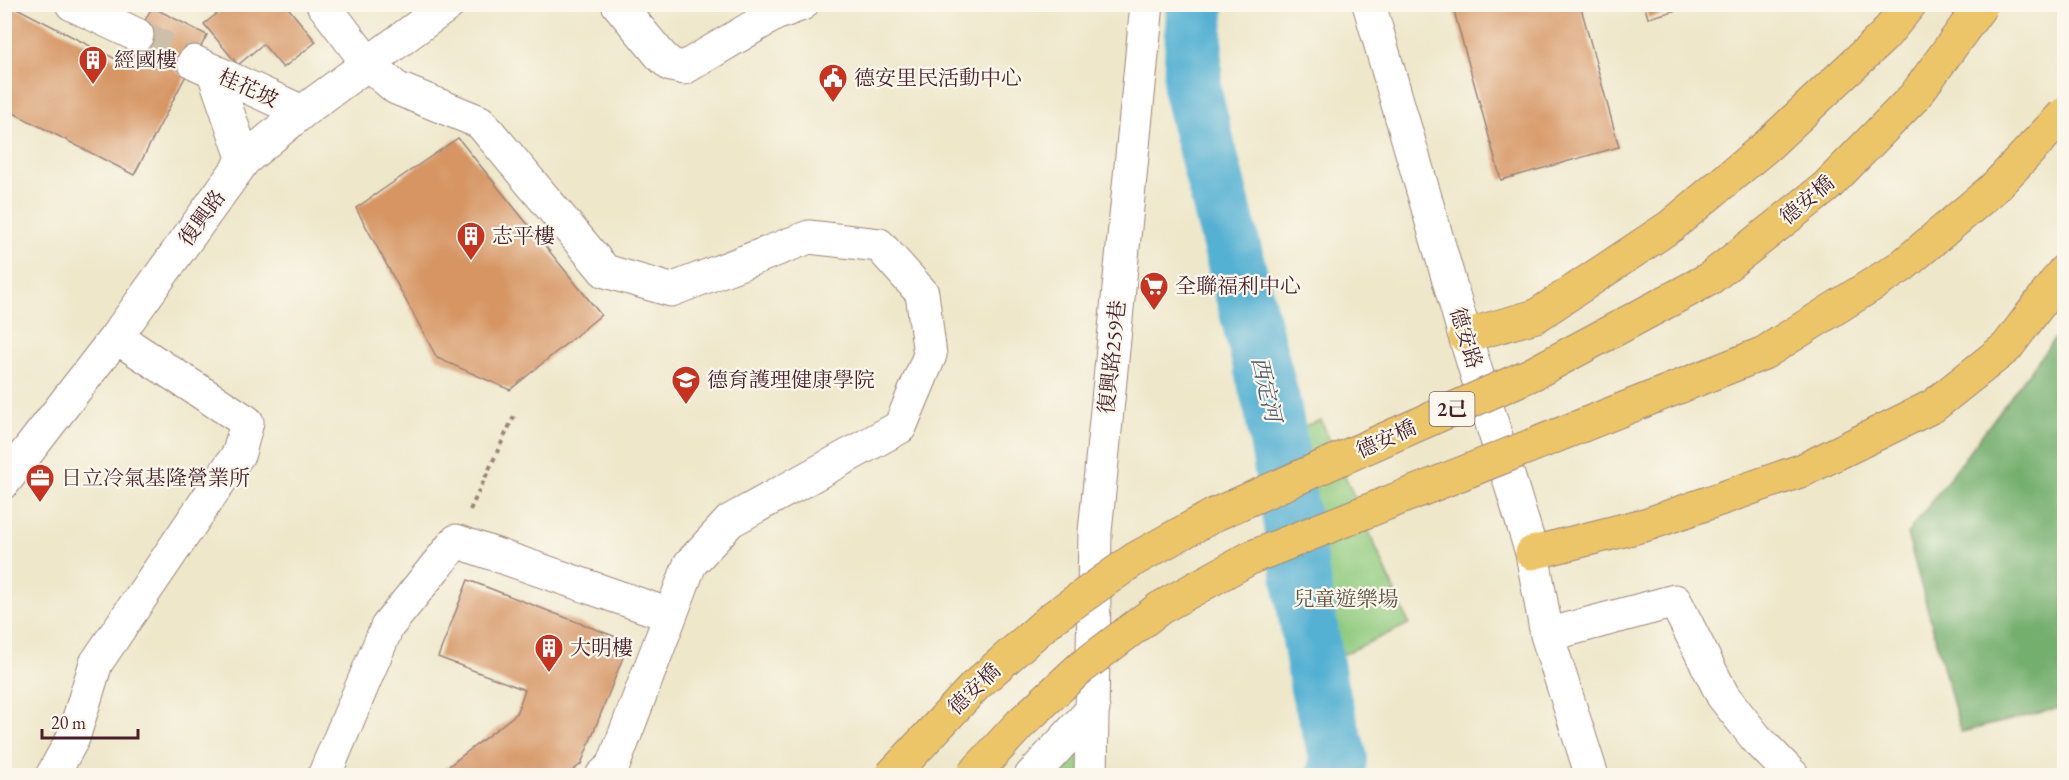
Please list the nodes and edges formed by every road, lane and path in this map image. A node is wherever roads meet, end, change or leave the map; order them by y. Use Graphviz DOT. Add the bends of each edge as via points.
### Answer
graph roads {
  1 [pos="72,4"];
  2 [pos="323,4"];
  3 [pos="449,4"];
  4 [pos="618,4"];
  5 [pos="802,4"];
  6 [pos="1147,4"];
  7 [pos="1369,4"];
  8 [pos="1910,4"];
  9 [pos="1982,4"];
  10 [pos="137,35"];
  11 [pos="369,65"];
  12 [pos="302,112"];
  13 [pos="2064,114"];
  14 [pos="244,160"];
  15 [pos="2064,271"];
  16 [pos="1465,336"];
  17 [pos="116,338"];
  18 [pos="515,414"];
  19 [pos="4,482"];
  20 [pos="456,541"];
  21 [pos="1532,553"];
  22 [pos="670,615"];
  23 [pos="1547,635"];
  24 [pos="1093,710"];
  25 [pos="52,776"];
  26 [pos="324,776"];
  27 [pos="602,776"];
  28 [pos="891,776"];
  29 [pos="972,776"];
  30 [pos="1031,776"];
  31 [pos="1091,776"];
  32 [pos="1592,776"];
  33 [pos="1793,776"];
  1 -- 10 [label="street"];
  2 -- 11 [label="street"];
  3 -- 11 [label="street, 復興路"];
  4 -- 5 [label="street" via="661,56 671,65 684,68 775,14"];
  6 -- 24 [label="street, 復興路259巷" via="1095,532"];
  7 -- 16 [label="street, 德安路"];
  8 -- 16 [label="main road" via="1884,36 1777,136 1671,225 1536,316"];
  9 -- 28 [label="main road, 德安橋 / 2己, bridge" via="1915,96 1826,187 1709,279 1532,374 1216,514 1135,559 1052,618 975,686"];
  11 -- 12 [label="street, 復興路"];
  11 -- 22 [label="street" via="396,88 480,122 604,271 671,290 809,237 879,245 922,292 930,355 900,428 730,521 690,564"];
  12 -- 14 [label="street, 復興路"];
  12 -- 14 [label="street, 桂花坡" via="204,68"];
  13 -- 29 [label="main road, bridge" via="1994,188 1902,266 1764,353 1252,557 1160,608 1078,669"];
  14 -- 17 [label="street, 復興路"];
  15 -- 21 [label="main road" via="2007,347 1933,406 1803,470 1648,524"];
  16 -- 21 [label="street, 德安路"];
  17 -- 19 [label="street, 復興路"];
  17 -- 25 [label="street" via="248,422 239,453 96,663 73,738"];
  18 -- 20 [label="path"];
  20 -- 22 [label="street"];
  20 -- 26 [label="street" via="387,627"];
  21 -- 23 [label="street, 德安路"];
  22 -- 27 [label="street" via="613,766"];
  23 -- 32 [label="street, 德安路"];
  23 -- 33 [label="street" via="1675,601 1723,696"];
  24 -- 30 [label="street"];
  24 -- 31 [label="street, 復興路259巷"];
}
